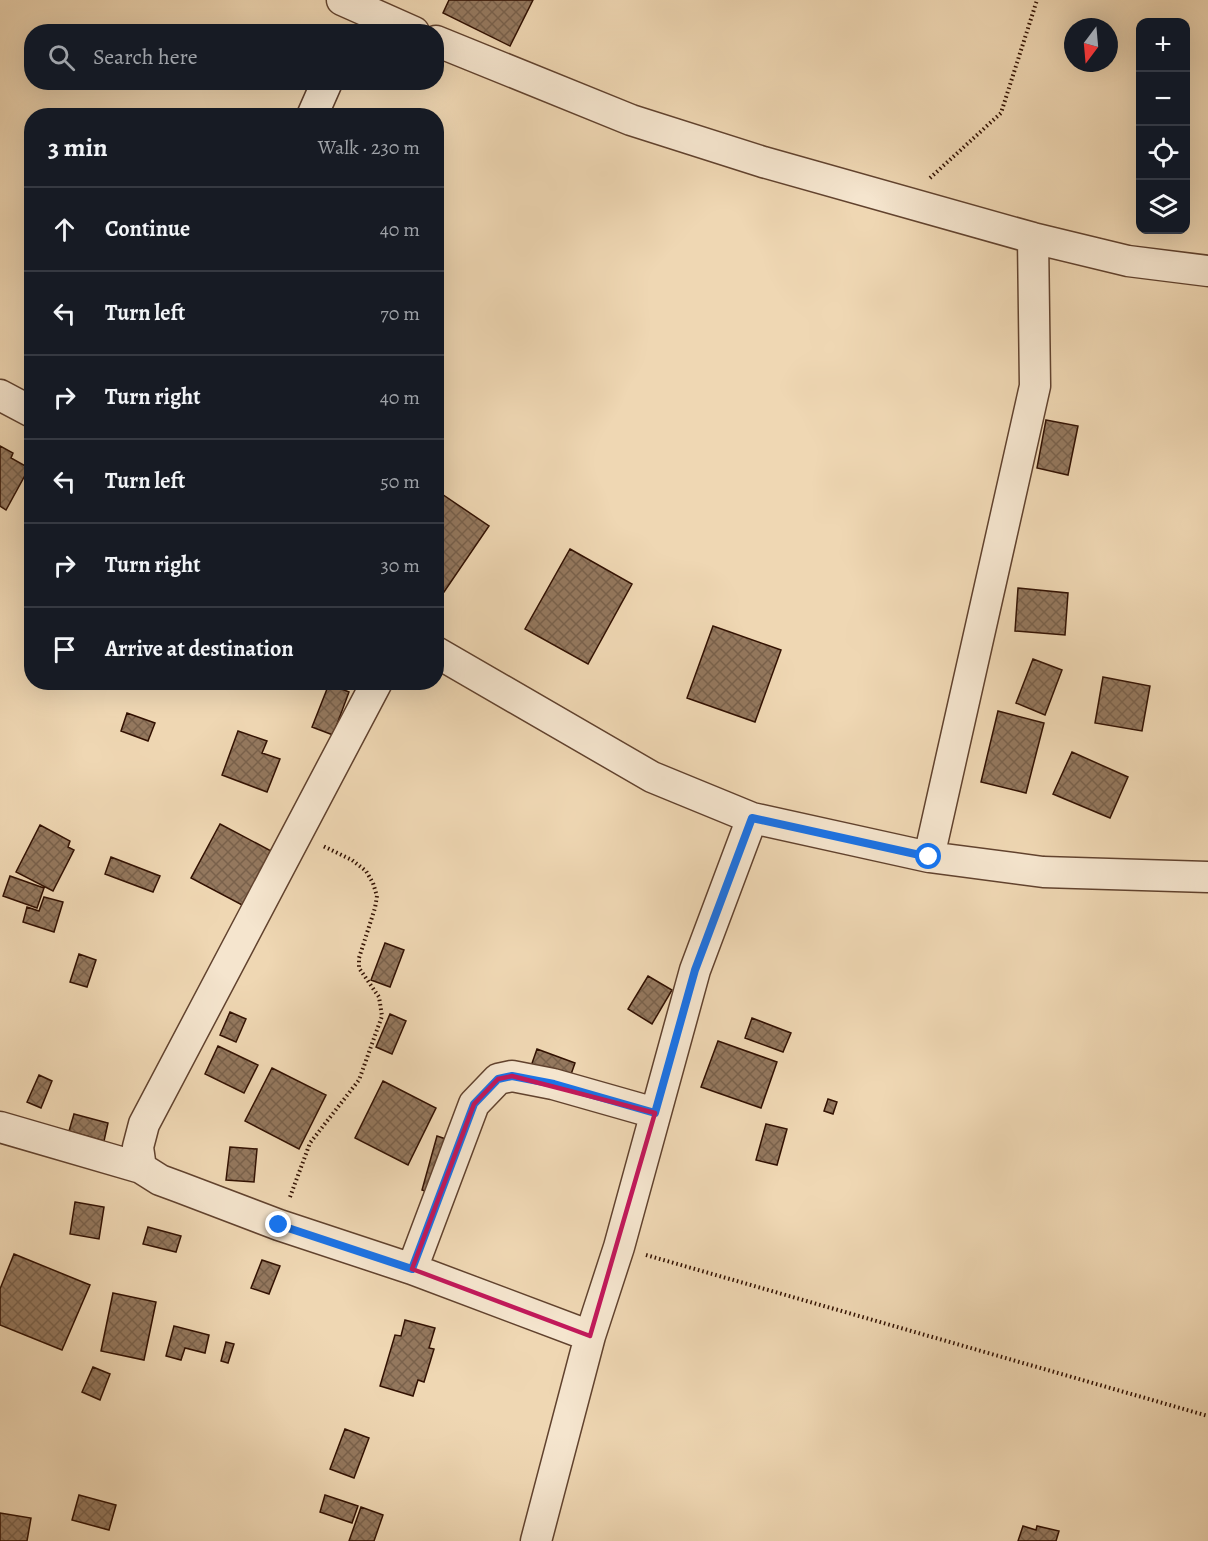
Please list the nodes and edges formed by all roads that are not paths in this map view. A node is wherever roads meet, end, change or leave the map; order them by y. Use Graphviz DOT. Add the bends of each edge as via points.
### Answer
graph roads {
  1 [pos="351,14"];
  2 [pos="386,24"];
  3 [pos="444,44"];
  4 [pos="323,90"];
  5 [pos="316,108"];
  6 [pos="1034,238"];
  7 [pos="1208,271"];
  8 [pos="0,395"];
  9 [pos="24,408"];
  10 [pos="444,657"];
  11 [pos="373,690"];
  12 [pos="752,818"];
  13 [pos="929,857"];
  14 [pos="1208,877"];
  15 [pos="655,1113"];
  16 [pos="0,1127"];
  17 [pos="141,1168"];
  18 [pos="412,1269"];
  19 [pos="590,1336"];
  20 [pos="536,1541"];
  1 -- 2 [label="street"];
  3 -- 6 [label="street" via="631,120 763,162"];
  4 -- 5 [label="street"];
  6 -- 7 [label="street" via="1128,261"];
  6 -- 13 [label="street" via="1035,386"];
  8 -- 9 [label="street"];
  10 -- 12 [label="street" via="652,777"];
  11 -- 17 [label="street" via="144,1124 138,1148"];
  12 -- 13 [label="street"];
  12 -- 15 [label="street" via="695,970"];
  13 -- 14 [label="street" via="1043,872"];
  15 -- 18 [label="street" via="554,1084 512,1076 498,1079 474,1104"];
  15 -- 19 [label="street"];
  16 -- 17 [label="street"];
  17 -- 18 [label="street" via="160,1180 279,1225"];
  18 -- 19 [label="street"];
  19 -- 20 [label="street"];
}
